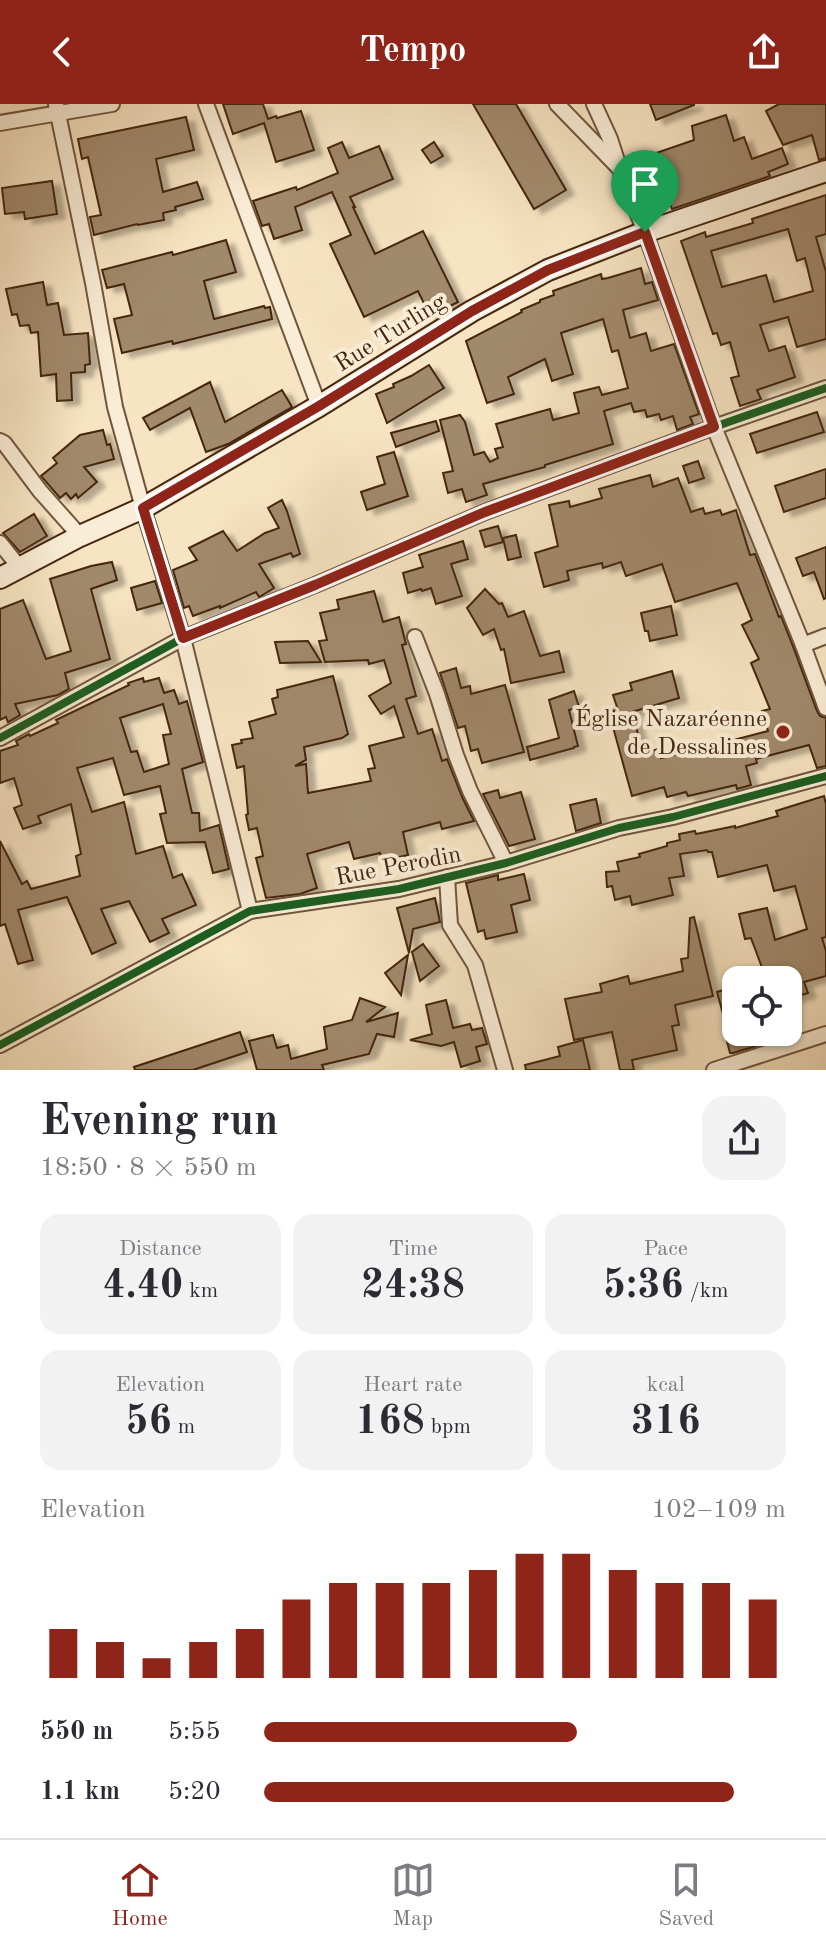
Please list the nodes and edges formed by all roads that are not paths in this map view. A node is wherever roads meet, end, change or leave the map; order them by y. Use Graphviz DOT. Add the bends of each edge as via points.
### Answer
graph roads {
  1 [pos="112,104"];
  2 [pos="206,104"];
  3 [pos="557,104"];
  4 [pos="594,104"];
  5 [pos="56,109"];
  6 [pos="0,123"];
  7 [pos="620,170"];
  8 [pos="826,171"];
  9 [pos="645,232"];
  10 [pos="826,388"];
  11 [pos="319,406"];
  12 [pos="714,427"];
  13 [pos="0,441"];
  14 [pos="143,508"];
  15 [pos="80,536"];
  16 [pos="0,543"];
  17 [pos="20,568"];
  18 [pos="0,578"];
  19 [pos="826,636"];
  20 [pos="415,637"];
  21 [pos="183,638"];
  22 [pos="803,645"];
  23 [pos="826,708"];
  24 [pos="0,738"];
  25 [pos="826,776"];
  26 [pos="506,863"];
  27 [pos="447,877"];
  28 [pos="250,911"];
  29 [pos="826,1034"];
  30 [pos="0,1045"];
  31 [pos="505,1070"];
  32 [pos="714,1070"];
  1 -- 5 [label="street"];
  2 -- 11 [label="street"];
  3 -- 7 [label="street"];
  4 -- 7 [label="street"];
  5 -- 6 [label="street"];
  5 -- 14 [label="street" via="115,407"];
  7 -- 9 [label="street"];
  8 -- 9 [label="main road, Rue Turling"];
  9 -- 11 [label="main road, Rue Turling" via="548,270"];
  9 -- 12 [label="street"];
  10 -- 12 [label="street"];
  11 -- 14 [label="main road, Rue Turling"];
  12 -- 21 [label="street" via="485,512"];
  12 -- 22 [label="street"];
  13 -- 15 [label="street"];
  14 -- 15 [label="main road, Rue Turling"];
  14 -- 21 [label="street"];
  15 -- 17 [label="main road, Rue Turling"];
  16 -- 17 [label="street"];
  17 -- 18 [label="main road, Rue Turling"];
  19 -- 22 [label="street"];
  20 -- 26 [label="street" via="470,791"];
  21 -- 24 [label="street"];
  21 -- 28 [label="street"];
  22 -- 23 [label="street"];
  25 -- 26 [label="street, Rue Perodin" via="619,828"];
  26 -- 27 [label="street, Rue Perodin"];
  27 -- 28 [label="street, Rue Perodin"];
  27 -- 31 [label="street" via="450,925 475,965"];
  28 -- 30 [label="street, Rue Perodin"];
  29 -- 32 [label="street"];
}
